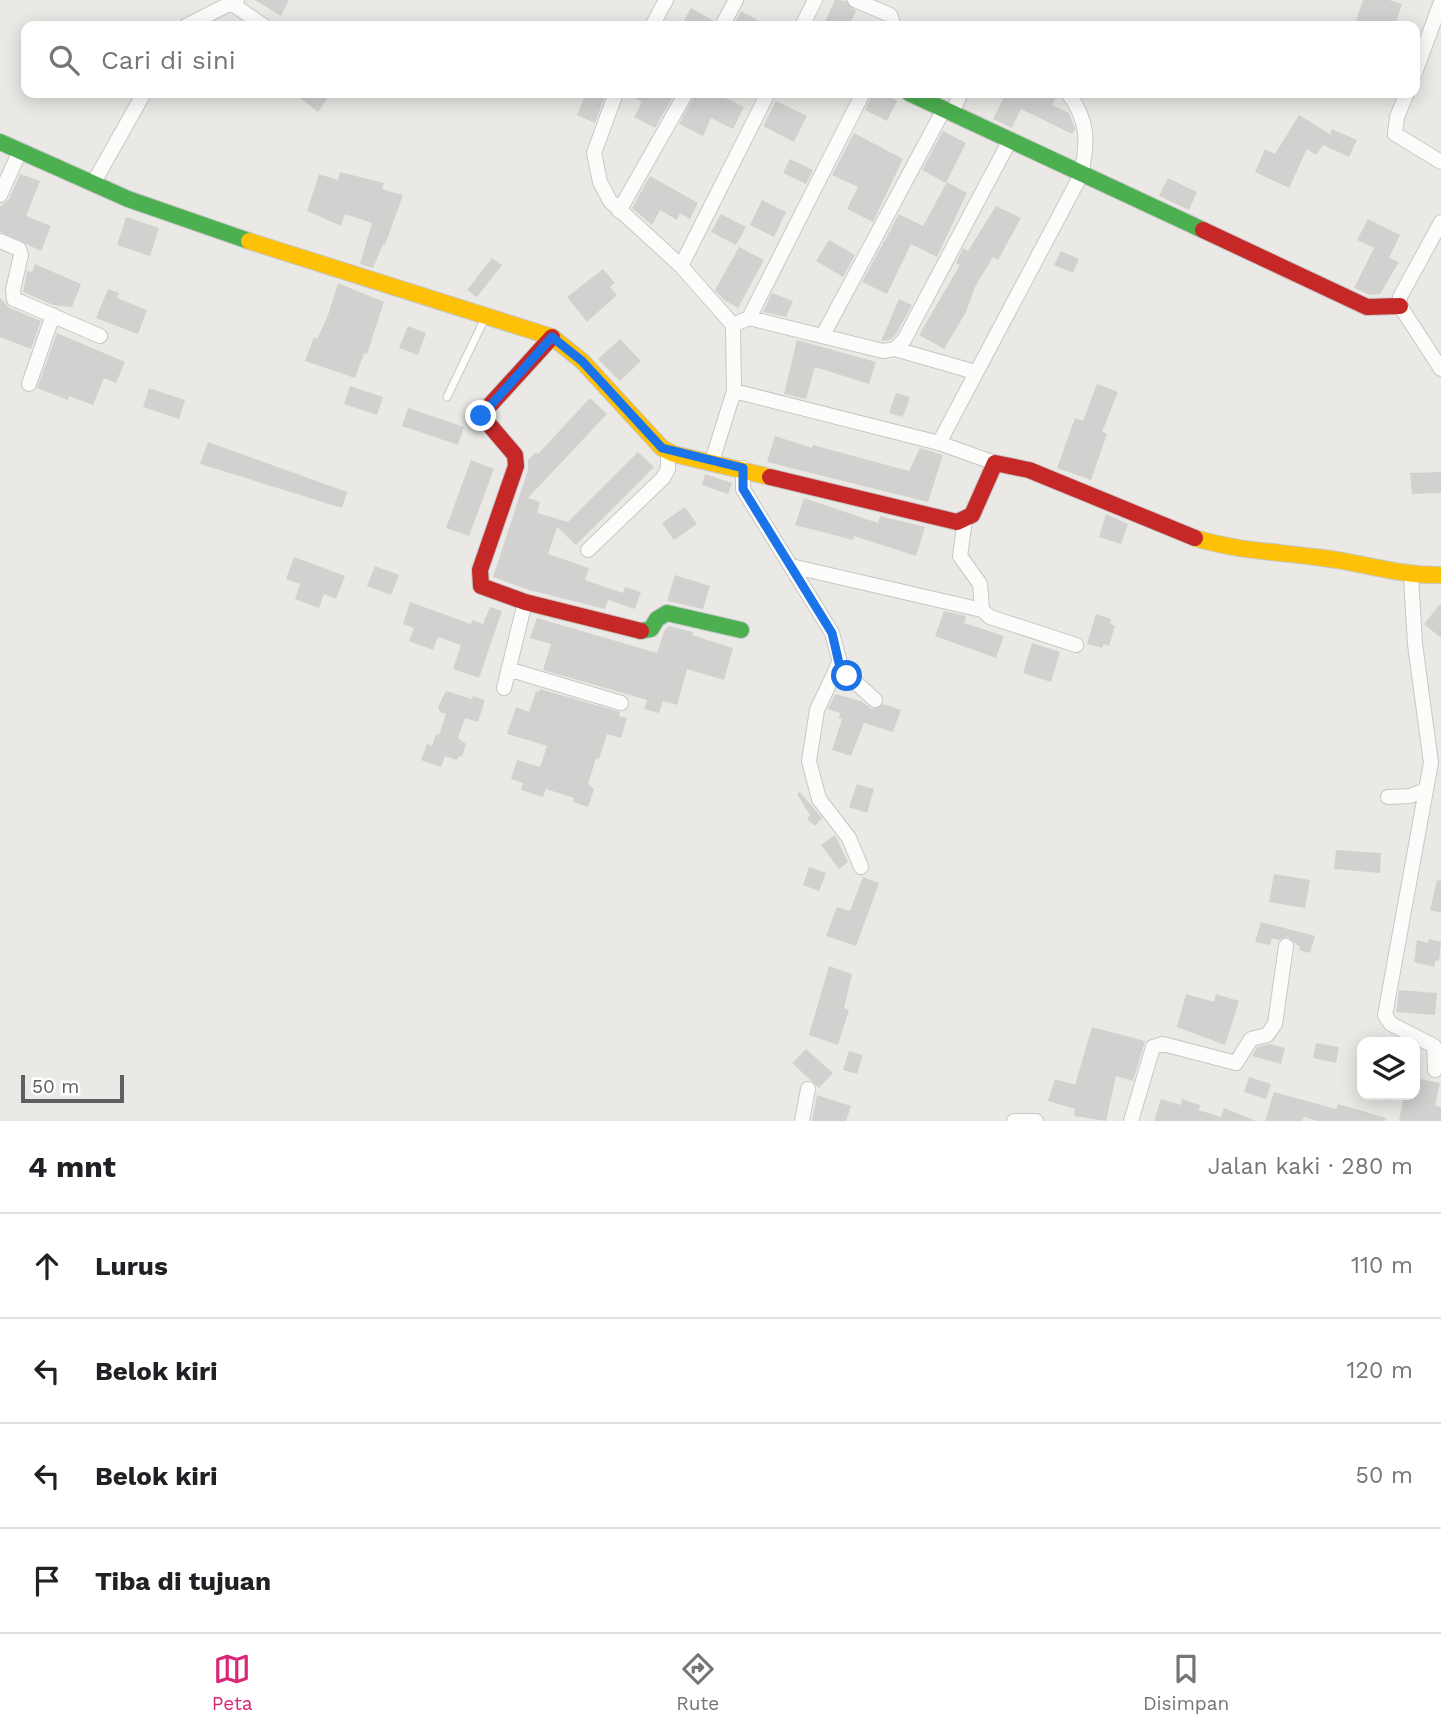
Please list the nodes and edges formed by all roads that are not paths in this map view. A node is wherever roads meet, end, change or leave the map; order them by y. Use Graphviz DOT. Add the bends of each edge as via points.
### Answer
graph roads {
  1 [pos="666,0"];
  2 [pos="736,0"];
  3 [pos="815,0"];
  4 [pos="855,0"];
  5 [pos="234,1"];
  6 [pos="1441,2"];
  7 [pos="196,21"];
  8 [pos="258,21"];
  9 [pos="655,21"];
  10 [pos="725,21"];
  11 [pos="804,21"];
  12 [pos="892,21"];
  13 [pos="1420,59"];
  14 [pos="141,98"];
  15 [pos="614,98"];
  16 [pos="683,98"];
  17 [pos="765,98"];
  18 [pos="860,98"];
  19 [pos="920,98"];
  20 [pos="957,98"];
  21 [pos="1072,98"];
  22 [pos="1405,98"];
  23 [pos="948,111"];
  24 [pos="0,142"];
  25 [pos="1009,142"];
  26 [pos="20,151"];
  27 [pos="1441,162"];
  28 [pos="1081,174"];
  29 [pos="94,182"];
  30 [pos="0,195"];
  31 [pos="619,211"];
  32 [pos="1441,222"];
  33 [pos="0,241"];
  34 [pos="681,266"];
  35 [pos="1400,306"];
  36 [pos="53,315"];
  37 [pos="485,317"];
  38 [pos="749,318"];
  39 [pos="733,326"];
  40 [pos="823,335"];
  41 [pos="100,336"];
  42 [pos="552,337"];
  43 [pos="895,349"];
  44 [pos="1441,369"];
  45 [pos="975,372"];
  46 [pos="29,384"];
  47 [pos="734,391"];
  48 [pos="447,397"];
  49 [pos="939,443"];
  50 [pos="671,452"];
  51 [pos="704,459"];
  52 [pos="995,463"];
  53 [pos="743,468"];
  54 [pos="965,520"];
  55 [pos="589,550"];
  56 [pos="791,566"];
  57 [pos="1441,575"];
  58 [pos="1411,576"];
  59 [pos="525,602"];
  60 [pos="982,610"];
  61 [pos="741,631"];
  62 [pos="1076,645"];
  63 [pos="839,663"];
  64 [pos="511,670"];
  65 [pos="504,688"];
  66 [pos="875,700"];
  67 [pos="621,703"];
  68 [pos="1436,764"];
  69 [pos="1426,790"];
  70 [pos="1388,797"];
  71 [pos="861,867"];
  72 [pos="1286,946"];
  73 [pos="1435,1070"];
  74 [pos="808,1089"];
  75 [pos="802,1121"];
  76 [pos="1014,1121"];
  77 [pos="1036,1121"];
  78 [pos="1131,1121"];
  1 -- 9 [label="street"];
  2 -- 10 [label="street"];
  3 -- 11 [label="street"];
  4 -- 12 [label="street" via="890,15"];
  5 -- 7 [label="street"];
  5 -- 8 [label="street"];
  6 -- 13 [label="street"];
  14 -- 29 [label="street"];
  15 -- 31 [label="street" via="594,153 600,183"];
  16 -- 31 [label="street"];
  17 -- 34 [label="street"];
  18 -- 38 [label="street"];
  19 -- 23 [label="street"];
  20 -- 23 [label="street"];
  21 -- 28 [label="street" via="1086,124 1088,143"];
  22 -- 27 [label="street" via="1395,134"];
  23 -- 25 [label="street"];
  23 -- 40 [label="street"];
  24 -- 26 [label="street"];
  25 -- 28 [label="street"];
  25 -- 43 [label="street" via="904,340"];
  26 -- 29 [label="street"];
  26 -- 30 [label="street"];
  28 -- 35 [label="street" via="1367,307"];
  28 -- 45 [label="street"];
  29 -- 37 [label="street" via="128,199 272,249"];
  31 -- 34 [label="street"];
  32 -- 35 [label="street" via="1400,297"];
  33 -- 36 [label="street" via="20,252 15,299"];
  34 -- 39 [label="street"];
  35 -- 44 [label="street"];
  36 -- 41 [label="street"];
  36 -- 46 [label="street"];
  37 -- 42 [label="street"];
  37 -- 48 [label="lane"];
  38 -- 39 [label="street"];
  38 -- 40 [label="street"];
  39 -- 47 [label="street"];
  40 -- 43 [label="street" via="883,351"];
  42 -- 50 [label="street" via="582,361"];
  42 -- 59 [label="street" via="481,415 515,455 516,467 479,581 481,586"];
  43 -- 45 [label="street"];
  45 -- 49 [label="street"];
  47 -- 49 [label="street"];
  47 -- 51 [label="street"];
  49 -- 52 [label="street"];
  50 -- 51 [label="street"];
  50 -- 55 [label="street" via="663,478"];
  51 -- 53 [label="street"];
  52 -- 54 [label="street" via="972,515"];
  52 -- 58 [label="street" via="1030,470 1163,527 1227,548 1325,558"];
  53 -- 54 [label="street" via="957,522"];
  53 -- 56 [label="street" via="743,489"];
  54 -- 60 [label="street" via="960,556 980,584"];
  56 -- 60 [label="street"];
  56 -- 63 [label="street" via="832,633"];
  57 -- 58 [label="street"];
  58 -- 68 [label="street" via="1415,644"];
  59 -- 61 [label="street" via="641,631 651,629 667,613"];
  59 -- 64 [label="street"];
  60 -- 62 [label="street" via="990,617"];
  63 -- 66 [label="street"];
  63 -- 71 [label="street" via="817,709 809,761 819,799 849,838"];
  64 -- 65 [label="street"];
  64 -- 67 [label="street"];
  68 -- 69 [label="street"];
  69 -- 70 [label="street"];
  69 -- 73 [label="street" via="1385,1015 1391,1024 1434,1046"];
  72 -- 78 [label="street" via="1275,1024 1268,1035 1251,1039 1236,1063 1163,1044 1153,1046"];
  74 -- 75 [label="street"];
  76 -- 77 [label="street"];
}
